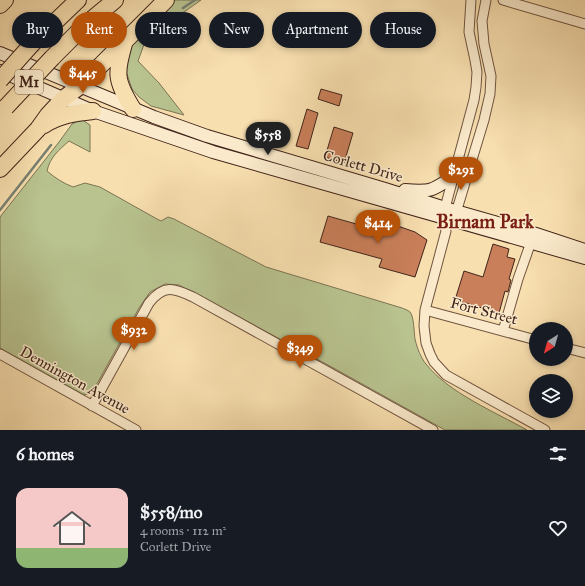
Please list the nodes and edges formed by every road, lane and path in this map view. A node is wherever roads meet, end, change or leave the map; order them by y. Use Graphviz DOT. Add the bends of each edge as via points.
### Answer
graph roads {
  1 [pos="5,0"];
  2 [pos="78,0"];
  3 [pos="115,0"];
  4 [pos="166,0"];
  5 [pos="471,0"];
  6 [pos="486,0"];
  7 [pos="503,0"];
  8 [pos="0,5"];
  9 [pos="585,24"];
  10 [pos="127,38"];
  11 [pos="117,48"];
  12 [pos="123,48"];
  13 [pos="0,53"];
  14 [pos="0,71"];
  15 [pos="0,80"];
  16 [pos="80,86"];
  17 [pos="64,99"];
  18 [pos="134,108"];
  19 [pos="3,111"];
  20 [pos="93,111"];
  21 [pos="38,129"];
  22 [pos="0,169"];
  23 [pos="454,176"];
  24 [pos="385,189"];
  25 [pos="450,215"];
  26 [pos="532,242"];
  27 [pos="585,250"];
  28 [pos="585,258"];
  29 [pos="425,310"];
  30 [pos="503,331"];
  31 [pos="529,338"];
  32 [pos="573,350"];
  33 [pos="0,354"];
  34 [pos="585,354"];
  35 [pos="92,406"];
  36 [pos="136,430"];
  37 [pos="433,430"];
  38 [pos="544,430"];
  1 -- 8 [label="highway"];
  2 -- 15 [label="highway, M1, bridge" via="32,44"];
  3 -- 19 [label="highway, M1, bridge" via="84,26"];
  4 -- 10 [label="highway"];
  5 -- 23 [label="street" via="469,32 476,66 476,92"];
  6 -- 25 [label="street" via="482,21 491,84 484,120"];
  7 -- 9 [label="street"];
  11 -- 16 [label="highway"];
  12 -- 18 [label="highway" via="118,77 123,92"];
  13 -- 16 [label="main road, Corlett Drive"];
  14 -- 17 [label="main road, Corlett Drive"];
  16 -- 17 [label="highway"];
  16 -- 18 [label="main road, Corlett Drive"];
  17 -- 20 [label="main road, Corlett Drive"];
  17 -- 21 [label="highway"];
  18 -- 24 [label="main road, Corlett Drive" via="181,128"];
  20 -- 21 [label="highway" via="55,118"];
  20 -- 25 [label="main road, Corlett Drive" via="212,152"];
  21 -- 22 [label="highway"];
  23 -- 24 [label="main road" via="430,190"];
  23 -- 25 [label="street"];
  24 -- 25 [label="main road, Corlett Drive"];
  25 -- 26 [label="main road, Corlett Drive"];
  25 -- 27 [label="main road, Corlett Drive" via="536,234"];
  25 -- 29 [label="street"];
  26 -- 28 [label="main road, Corlett Drive"];
  26 -- 30 [label="street"];
  29 -- 30 [label="street, Fort Street"];
  29 -- 38 [label="street" via="426,343 434,362 446,374"];
  30 -- 31 [label="street, Fort Street"];
  32 -- 34 [label="street"];
  33 -- 35 [label="street, Dennington Avenue"];
  35 -- 36 [label="street, Dennington Avenue"];
  35 -- 37 [label="street" via="149,303 160,292 171,289 199,300"];
}
